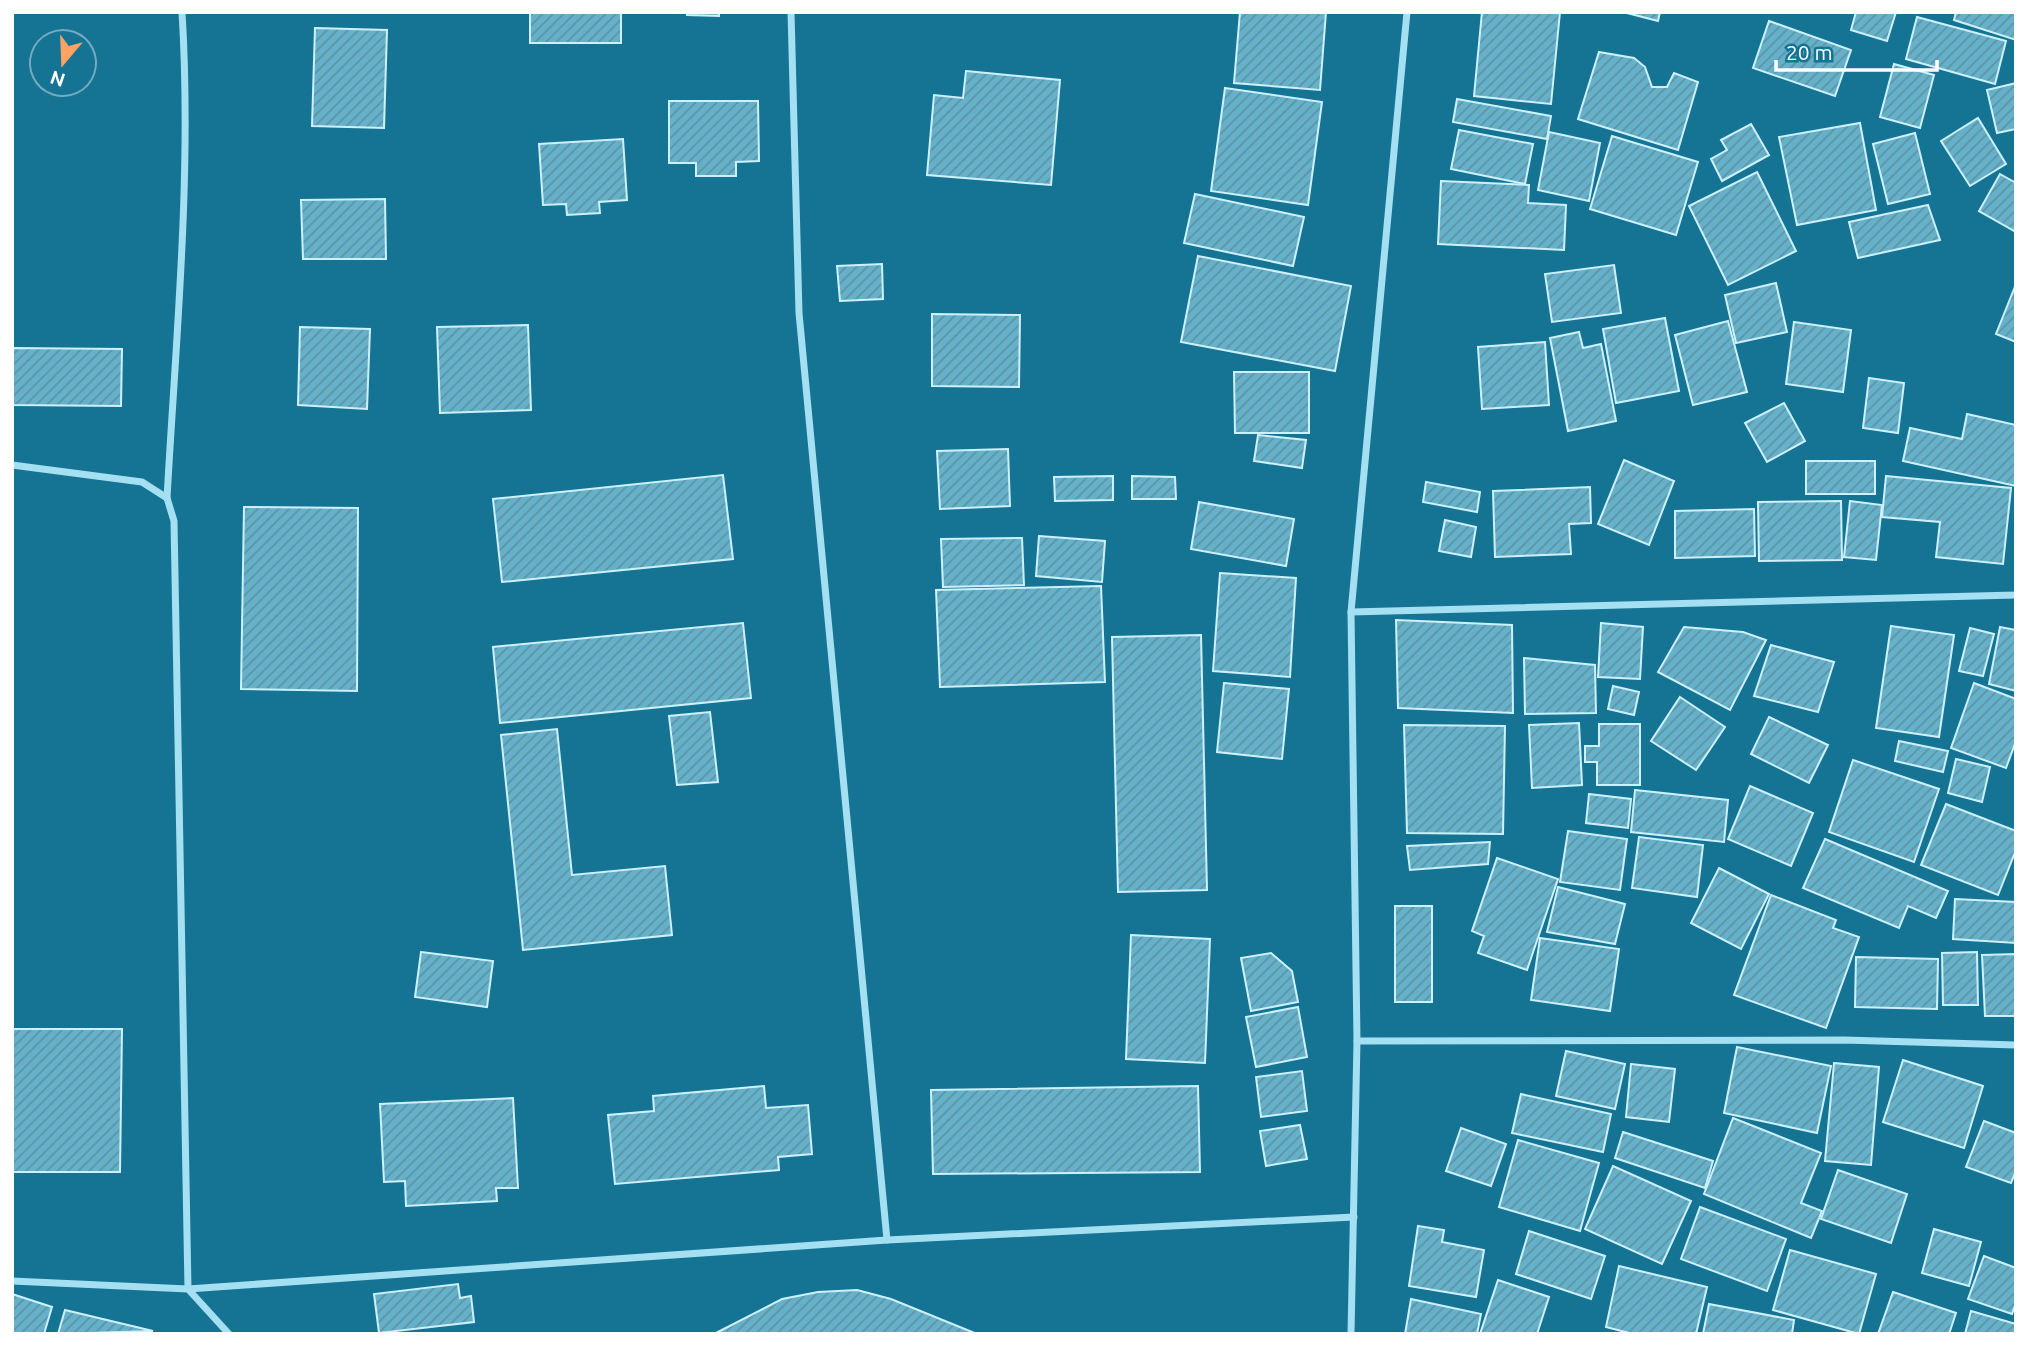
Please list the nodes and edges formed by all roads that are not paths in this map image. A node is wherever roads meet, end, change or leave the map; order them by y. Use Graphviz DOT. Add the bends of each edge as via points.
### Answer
graph roads {
  1 [pos="182,12"];
  2 [pos="790,12"];
  3 [pos="1407,12"];
  4 [pos="12,465"];
  5 [pos="167,498"];
  6 [pos="2016,594"];
  7 [pos="1351,612"];
  8 [pos="1357,1041"];
  9 [pos="2016,1045"];
  10 [pos="1354,1217"];
  11 [pos="887,1240"];
  12 [pos="12,1281"];
  13 [pos="188,1289"];
  14 [pos="229,1334"];
  15 [pos="1351,1334"];
  1 -- 5 [label="street" via="180,268"];
  2 -- 11 [label="street" via="799,313"];
  3 -- 7 [label="street"];
  4 -- 5 [label="street" via="142,482"];
  5 -- 13 [label="street" via="174,522"];
  6 -- 7 [label="street"];
  7 -- 8 [label="street"];
  8 -- 9 [label="street" via="1844,1040"];
  8 -- 10 [label="street"];
  10 -- 11 [label="street"];
  10 -- 15 [label="street"];
  11 -- 13 [label="street"];
  12 -- 13 [label="street"];
  13 -- 14 [label="street"];
}
